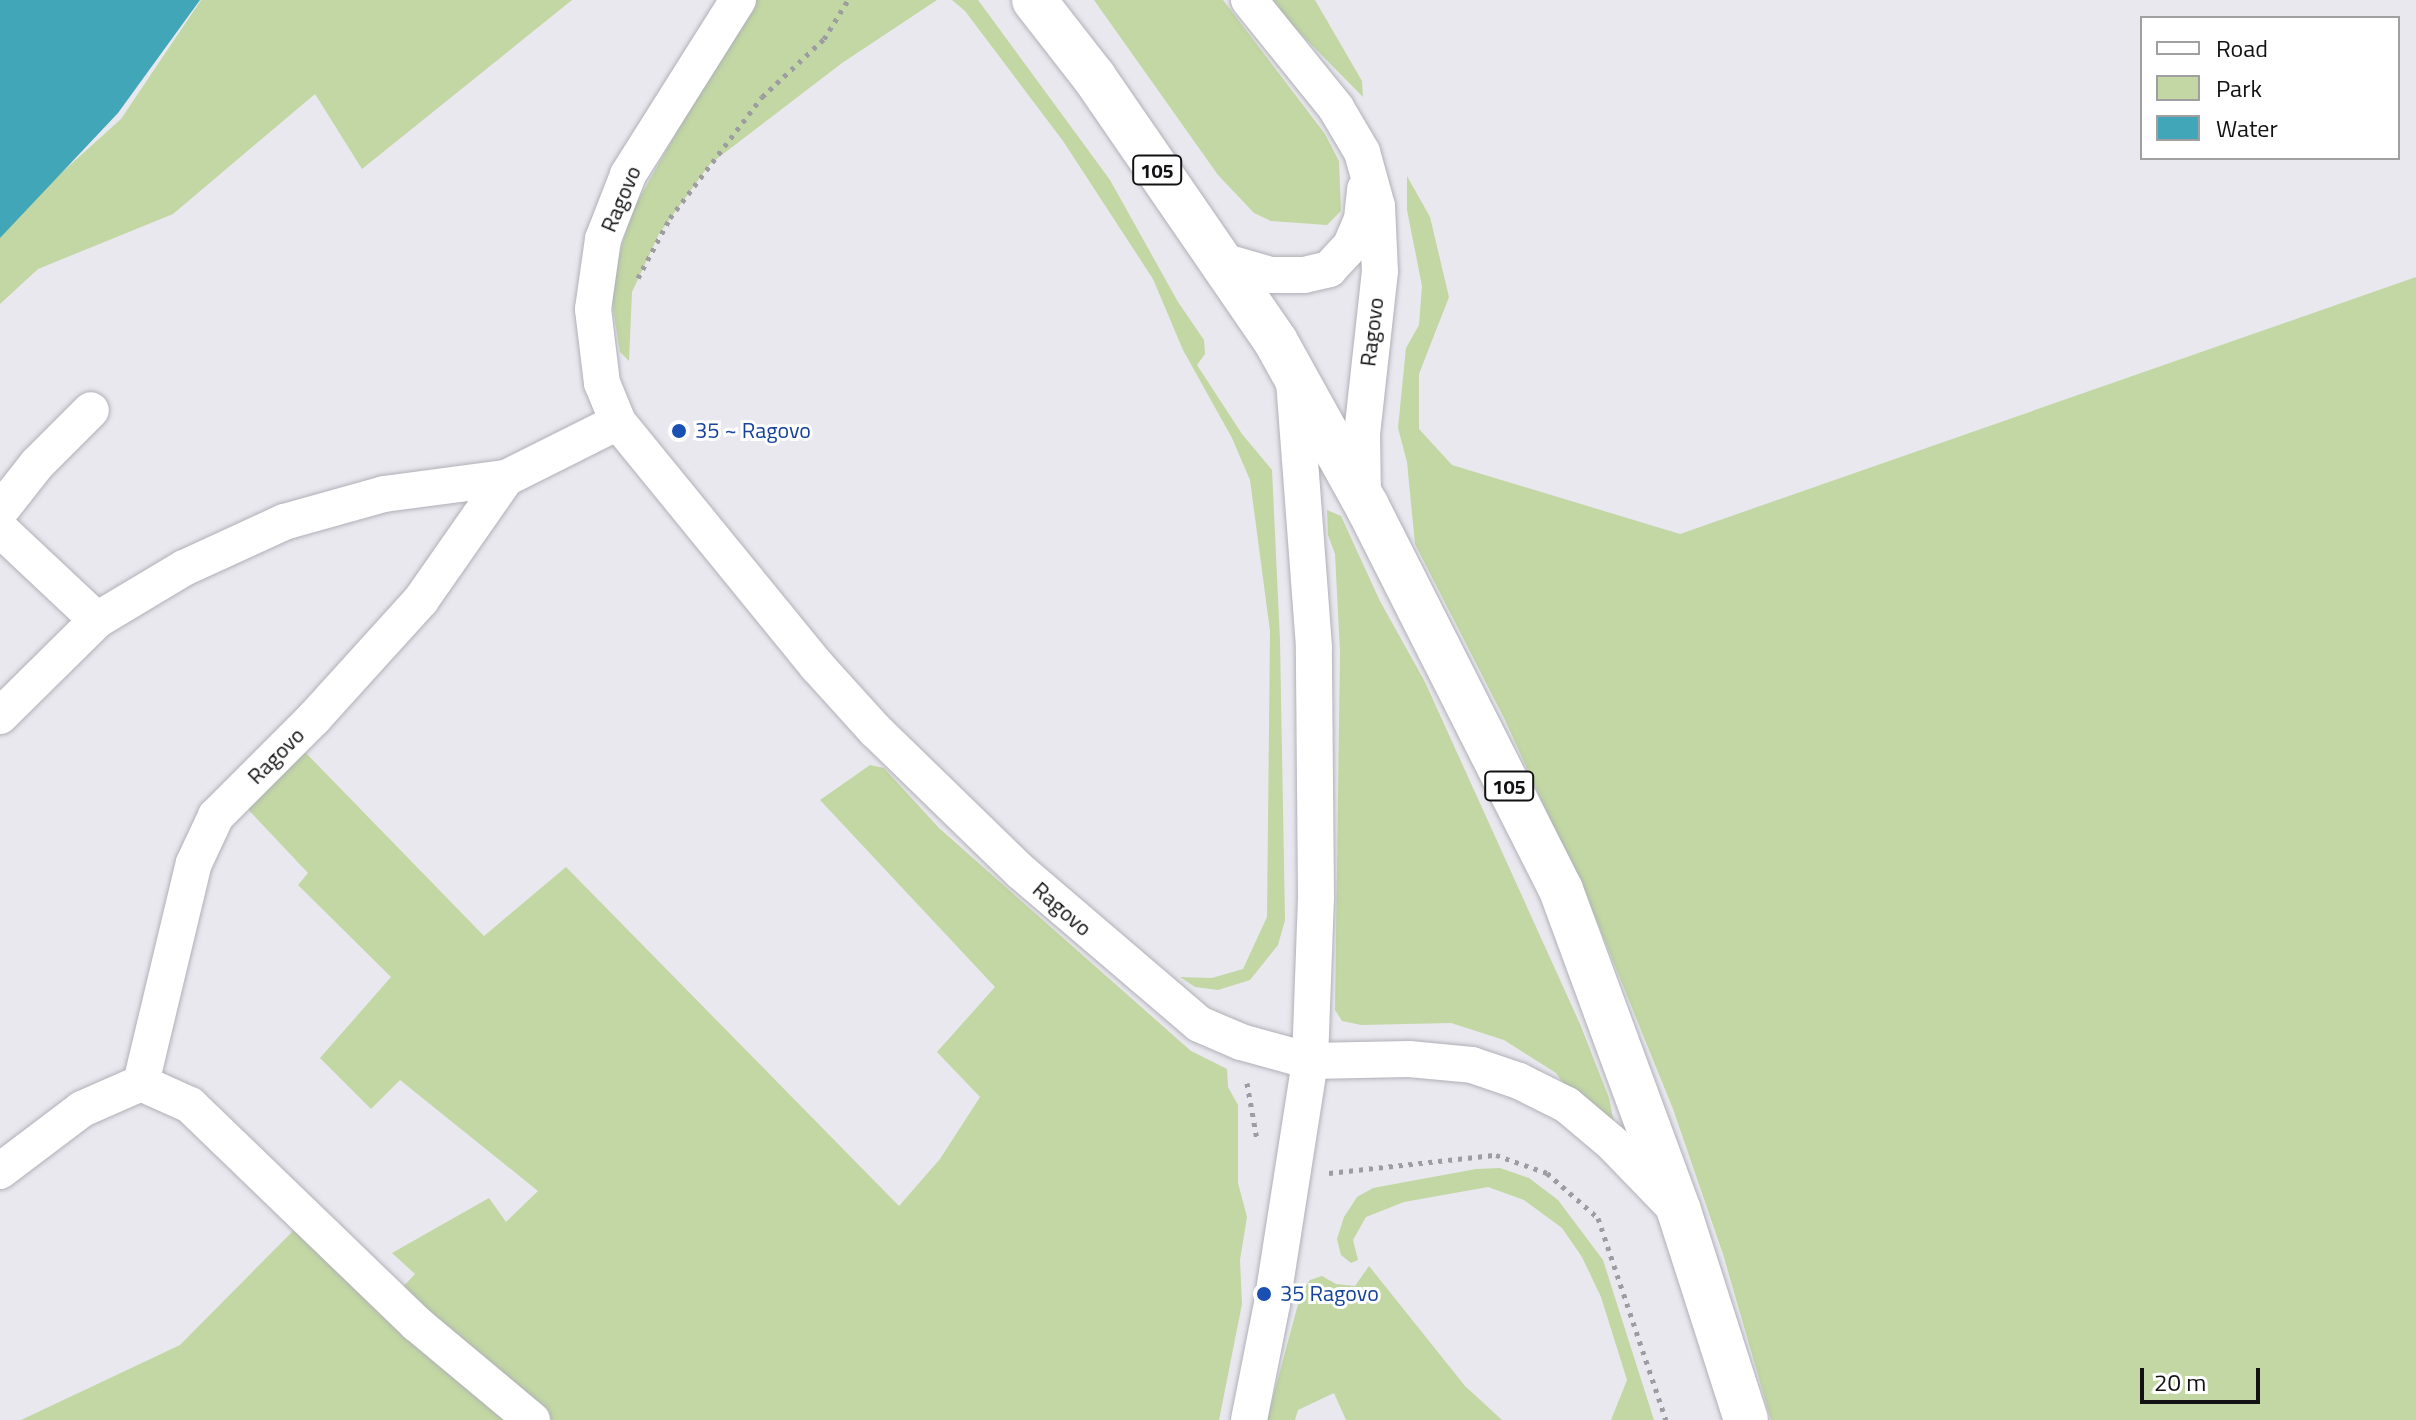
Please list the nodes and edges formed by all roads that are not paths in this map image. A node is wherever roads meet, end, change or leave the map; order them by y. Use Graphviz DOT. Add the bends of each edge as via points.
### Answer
graph roads {
  1 [pos="738,0"];
  2 [pos="1034,0"];
  3 [pos="1249,0"];
  4 [pos="1367,167"];
  5 [pos="1219,260"];
  6 [pos="1294,380"];
  7 [pos="91,410"];
  8 [pos="618,422"];
  9 [pos="506,478"];
  10 [pos="1363,499"];
  11 [pos="0,511"];
  12 [pos="0,529"];
  13 [pos="97,620"];
  14 [pos="0,716"];
  15 [pos="1310,1061"];
  16 [pos="141,1083"];
  17 [pos="0,1171"];
  18 [pos="1679,1211"];
  19 [pos="532,1420"];
  20 [pos="1249,1420"];
  21 [pos="1746,1420"];
  1 -- 8 [label="street, Ragovo" via="628,175 603,239 593,309 602,383"];
  2 -- 5 [label="main road, 105" via="1094,77"];
  3 -- 4 [label="street, Ragovo" via="1336,108"];
  4 -- 5 [label="street" via="1362,219 1351,245 1329,269 1271,275"];
  4 -- 10 [label="street, Ragovo" via="1381,237 1362,435"];
  5 -- 6 [label="main road, 105" via="1276,342"];
  6 -- 10 [label="main road, 105"];
  6 -- 15 [label="street" via="1315,690"];
  7 -- 11 [label="street"];
  8 -- 9 [label="street, Ragovo"];
  8 -- 15 [label="street, Ragovo" via="817,666 1020,871 1199,1024"];
  9 -- 13 [label="street, Ragovo" via="384,494 284,522 184,568"];
  9 -- 16 [label="street, Ragovo" via="421,600 216,816 194,863"];
  10 -- 18 [label="main road, 105" via="1561,890"];
  12 -- 13 [label="street"];
  13 -- 14 [label="street, Ragovo"];
  15 -- 18 [label="street, Ragovo" via="1409,1059 1472,1065 1519,1081 1567,1105"];
  15 -- 20 [label="street"];
  16 -- 17 [label="street" via="82,1109"];
  16 -- 19 [label="street" via="190,1105 417,1324"];
  18 -- 21 [label="main road, 105"];
}
